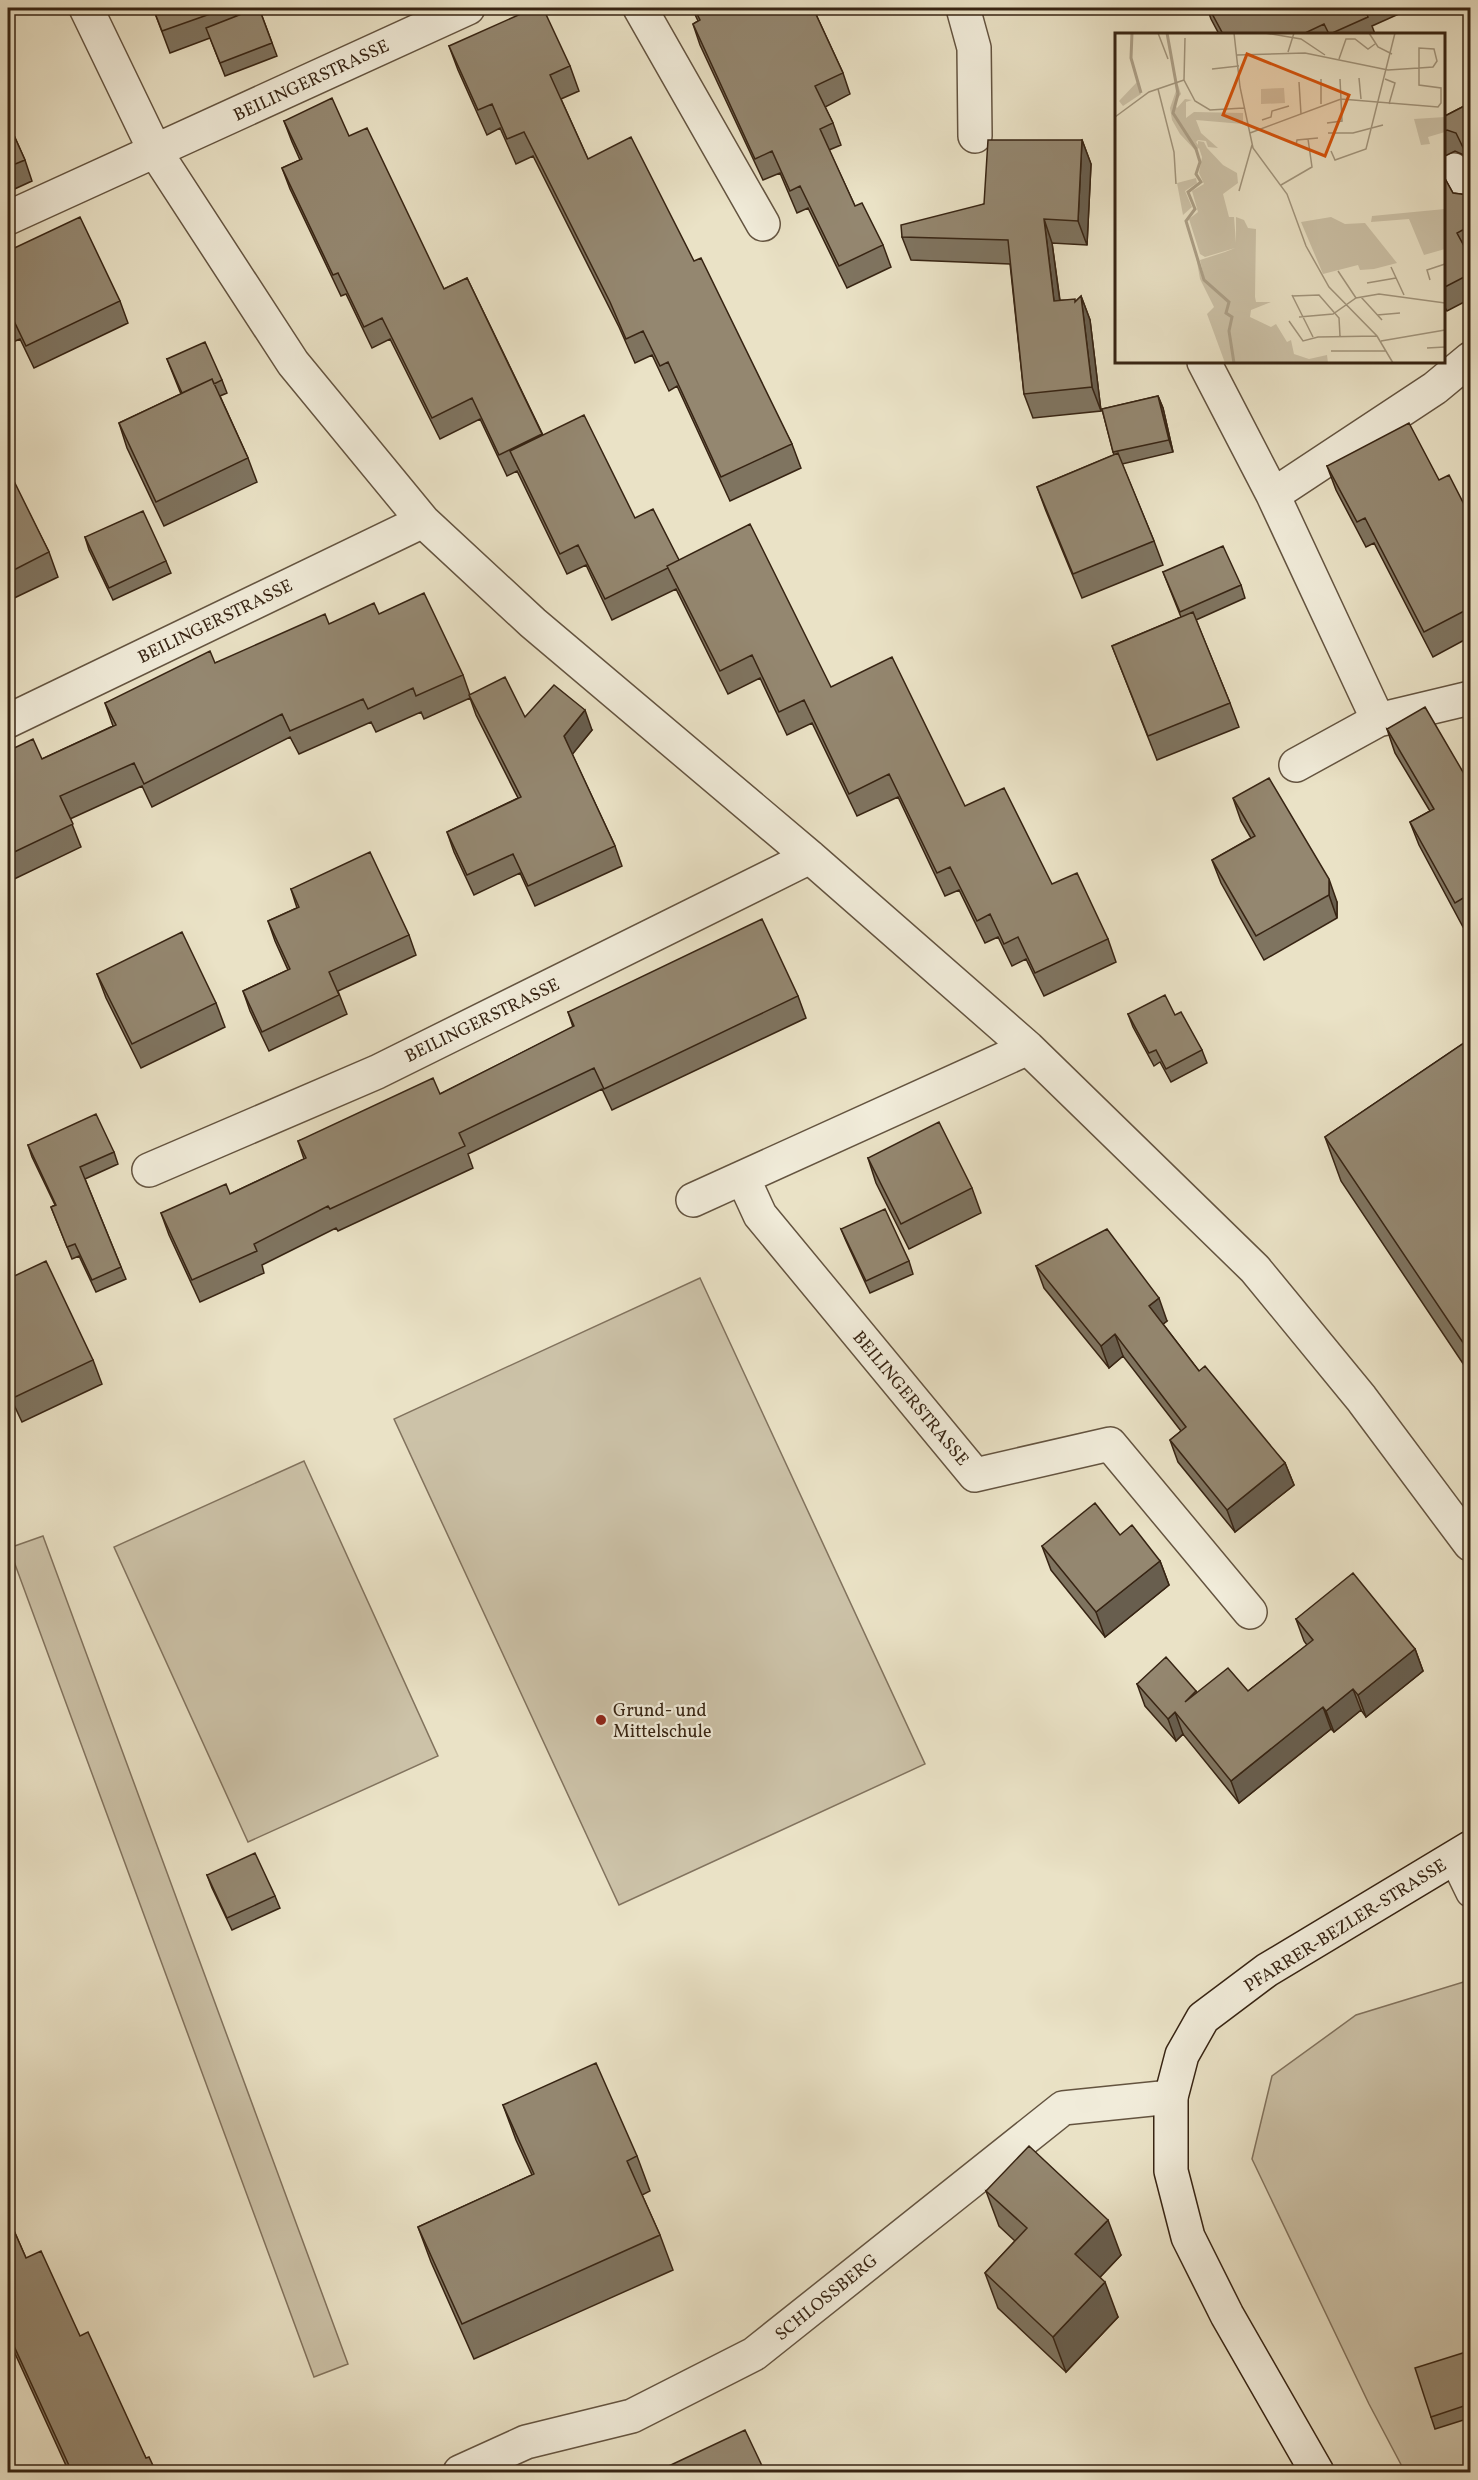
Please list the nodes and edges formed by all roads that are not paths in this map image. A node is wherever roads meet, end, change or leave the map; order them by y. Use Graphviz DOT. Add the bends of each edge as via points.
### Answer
graph roads {
  1 [pos="86,8"];
  2 [pos="468,8"];
  3 [pos="640,8"];
  4 [pos="963,8"];
  5 [pos="975,136"];
  6 [pos="155,151"];
  7 [pos="1454,167"];
  8 [pos="1470,202"];
  9 [pos="8,218"];
  10 [pos="763,224"];
  11 [pos="1470,359"];
  12 [pos="1205,363"];
  13 [pos="1273,495"];
  14 [pos="423,521"];
  15 [pos="1470,698"];
  16 [pos="1378,720"];
  17 [pos="8,721"];
  18 [pos="1296,765"];
  19 [pos="810,857"];
  20 [pos="1028,1048"];
  21 [pos="149,1170"];
  22 [pos="743,1178"];
  23 [pos="693,1200"];
  24 [pos="1470,1544"];
  25 [pos="1250,1612"];
  26 [pos="1462,1853"];
  27 [pos="1470,1893"];
  28 [pos="1171,2097"];
  29 [pos="460,2472"];
  30 [pos="1317,2472"];
  1 -- 6 [label="street"];
  2 -- 6 [label="street, BEILINGERSTRASSE"];
  3 -- 10 [label="street"];
  4 -- 5 [label="street" via="974,48"];
  6 -- 9 [label="street, BEILINGERSTRASSE"];
  6 -- 14 [label="street" via="293,363"];
  7 -- 8 [label="lane"];
  11 -- 13 [label="street" via="1435,388"];
  12 -- 13 [label="street"];
  13 -- 16 [label="street"];
  14 -- 17 [label="street, BEILINGERSTRASSE"];
  14 -- 19 [label="street" via="533,623"];
  15 -- 16 [label="street"];
  16 -- 18 [label="street"];
  19 -- 20 [label="street"];
  19 -- 21 [label="street, BEILINGERSTRASSE" via="377,1072"];
  20 -- 22 [label="street"];
  20 -- 24 [label="street" via="1255,1269 1361,1398"];
  22 -- 23 [label="street"];
  22 -- 25 [label="street, BEILINGERSTRASSE" via="760,1215 975,1475 1110,1444"];
  26 -- 27 [label="lane, PFARRER-BEZLER-STRASSE"];
  26 -- 28 [label="street, PFARRER-BEZLER-STRASSE" via="1268,1970 1203,2018 1182,2055"];
  28 -- 29 [label="street, SCHLOSSBERG" via="1063,2108 754,2354 632,2416 526,2442"];
  28 -- 30 [label="street, PFARRER-BEZLER-STRASSE" via="1171,2171 1188,2237 1227,2315"];
}
